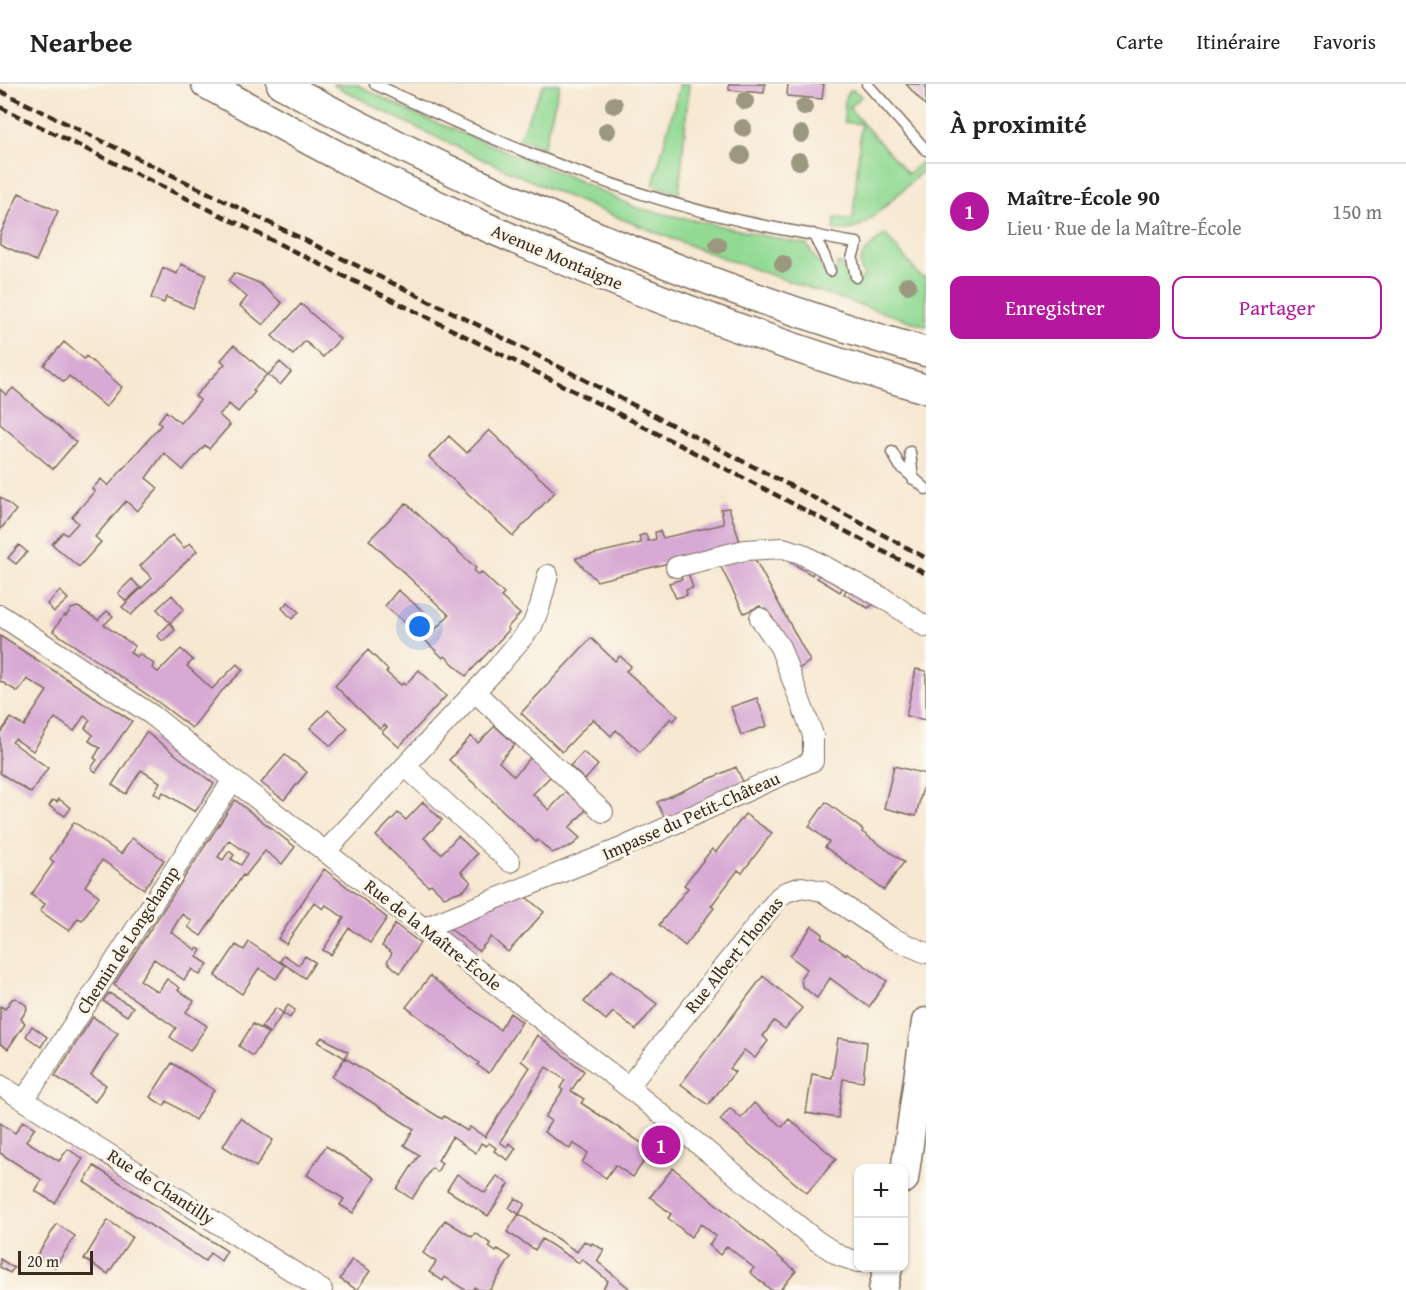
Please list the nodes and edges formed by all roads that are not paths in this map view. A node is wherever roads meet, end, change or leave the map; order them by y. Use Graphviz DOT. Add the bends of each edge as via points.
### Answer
graph roads {
  1 [pos="206,84"];
  2 [pos="281,84"];
  3 [pos="375,84"];
  4 [pos="867,84"];
  5 [pos="926,150"];
  6 [pos="813,234"];
  7 [pos="830,270"];
  8 [pos="856,277"];
  9 [pos="926,352"];
  10 [pos="926,389"];
  11 [pos="892,452"];
  12 [pos="910,452"];
  13 [pos="913,479"];
  14 [pos="926,489"];
  15 [pos="676,567"];
  16 [pos="548,575"];
  17 [pos="0,615"];
  18 [pos="760,618"];
  19 [pos="926,627"];
  20 [pos="475,692"];
  21 [pos="405,766"];
  22 [pos="233,780"];
  23 [pos="603,812"];
  24 [pos="326,852"];
  25 [pos="510,862"];
  26 [pos="424,928"];
  27 [pos="926,953"];
  28 [pos="926,1022"];
  29 [pos="0,1085"];
  30 [pos="628,1087"];
  31 [pos="24,1100"];
  32 [pos="905,1164"];
  33 [pos="854,1261"];
  34 [pos="322,1290"];
  1 -- 10 [label="main road, Avenue Montaigne" via="454,213 580,267 722,323"];
  2 -- 9 [label="main road, Avenue Montaigne" via="540,211 762,299"];
  3 -- 6 [label="lane" via="464,126 623,187 706,212"];
  4 -- 5 [label="lane"];
  6 -- 7 [label="lane"];
  6 -- 8 [label="lane" via="857,243 852,258"];
  11 -- 13 [label="lane"];
  12 -- 13 [label="lane"];
  13 -- 14 [label="lane"];
  15 -- 19 [label="street" via="745,550 783,548 800,553 885,599"];
  16 -- 20 [label="street" via="532,626"];
  17 -- 22 [label="street, Rue de la Maître-École" via="152,715"];
  18 -- 26 [label="street, Impasse du Petit-Château" via="780,646 813,735 813,761 619,849"];
  20 -- 21 [label="street"];
  20 -- 23 [label="street"];
  21 -- 24 [label="street"];
  21 -- 25 [label="street"];
  22 -- 24 [label="street, Rue de la Maître-École"];
  22 -- 31 [label="street, Chemin de Longchamp"];
  24 -- 26 [label="street, Rue de la Maître-École"];
  26 -- 30 [label="street, Rue de la Maître-École"];
  27 -- 30 [label="street, Rue Albert Thomas" via="892,938 822,891 802,887 786,892"];
  28 -- 32 [label="main road"];
  29 -- 31 [label="street, Rue de Chantilly"];
  30 -- 33 [label="street, Rue de la Maître-École" via="824,1246"];
  31 -- 34 [label="street, Rue de Chantilly"];
}
